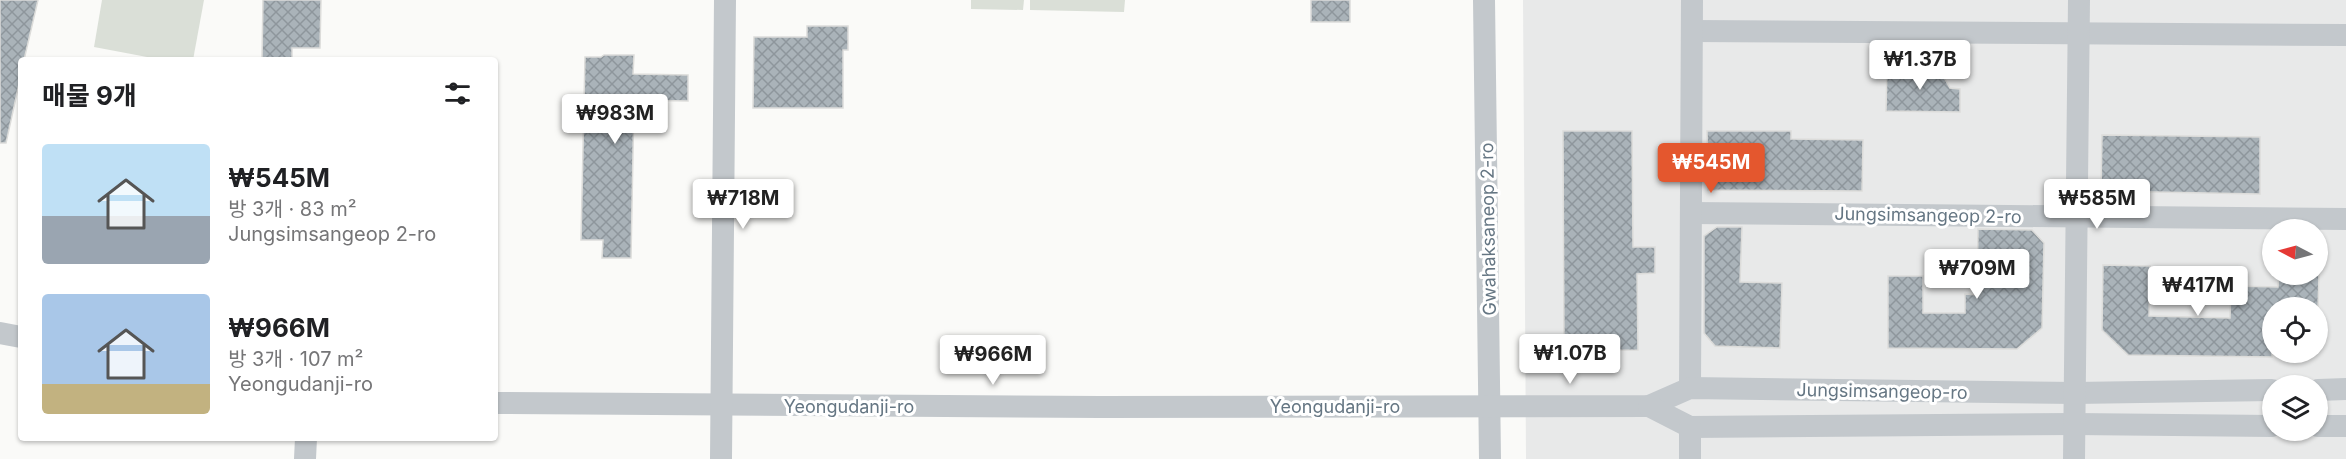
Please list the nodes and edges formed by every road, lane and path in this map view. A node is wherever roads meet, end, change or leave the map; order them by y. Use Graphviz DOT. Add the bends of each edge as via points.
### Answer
graph roads {
  1 [pos="725,0"];
  2 [pos="1484,0"];
  3 [pos="1692,0"];
  4 [pos="2079,0"];
  5 [pos="1692,31"];
  6 [pos="2078,33"];
  7 [pos="2346,35"];
  8 [pos="1691,213"];
  9 [pos="2077,217"];
  10 [pos="2346,219"];
  11 [pos="0,333"];
  12 [pos="18,336"];
  13 [pos="1690,388"];
  14 [pos="2346,389"];
  15 [pos="2262,390"];
  16 [pos="2328,390"];
  17 [pos="2075,393"];
  18 [pos="498,403"];
  19 [pos="721,405"];
  20 [pos="1490,405"];
  21 [pos="1649,406"];
  22 [pos="2075,424"];
  23 [pos="2262,426"];
  24 [pos="2328,426"];
  25 [pos="2346,426"];
  26 [pos="1690,427"];
  27 [pos="306,441"];
  28 [pos="305,459"];
  29 [pos="721,459"];
  30 [pos="1490,459"];
  31 [pos="1690,459"];
  32 [pos="2074,459"];
  1 -- 19 [label="street"];
  2 -- 20 [label="street, Gwahaksaneop 2-ro"];
  3 -- 5 [label="street"];
  4 -- 6 [label="street"];
  5 -- 6 [label="street"];
  5 -- 8 [label="street"];
  6 -- 7 [label="street"];
  6 -- 9 [label="street"];
  8 -- 9 [label="street, Jungsimsangeop 2-ro"];
  8 -- 13 [label="street"];
  9 -- 10 [label="street, Jungsimsangeop 2-ro"];
  9 -- 17 [label="street"];
  11 -- 12 [label="street"];
  13 -- 17 [label="street, Jungsimsangeop-ro"];
  13 -- 21 [label="street, Jungsimsangeop-ro"];
  14 -- 16 [label="street"];
  15 -- 17 [label="street, Jungsimsangeop-ro"];
  17 -- 22 [label="street"];
  18 -- 19 [label="street, Yeongudanji-ro"];
  19 -- 20 [label="street, Yeongudanji-ro"];
  19 -- 29 [label="street"];
  20 -- 21 [label="street, Jungsimsangeop-ro"];
  20 -- 30 [label="street, Gwahaksaneop 2-ro"];
  21 -- 26 [label="street, Jungsimsangeop-ro"];
  22 -- 23 [label="street, Jungsimsangeop-ro"];
  22 -- 26 [label="street, Jungsimsangeop-ro"];
  22 -- 32 [label="street"];
  24 -- 25 [label="street"];
  26 -- 31 [label="street"];
  27 -- 28 [label="street"];
}
